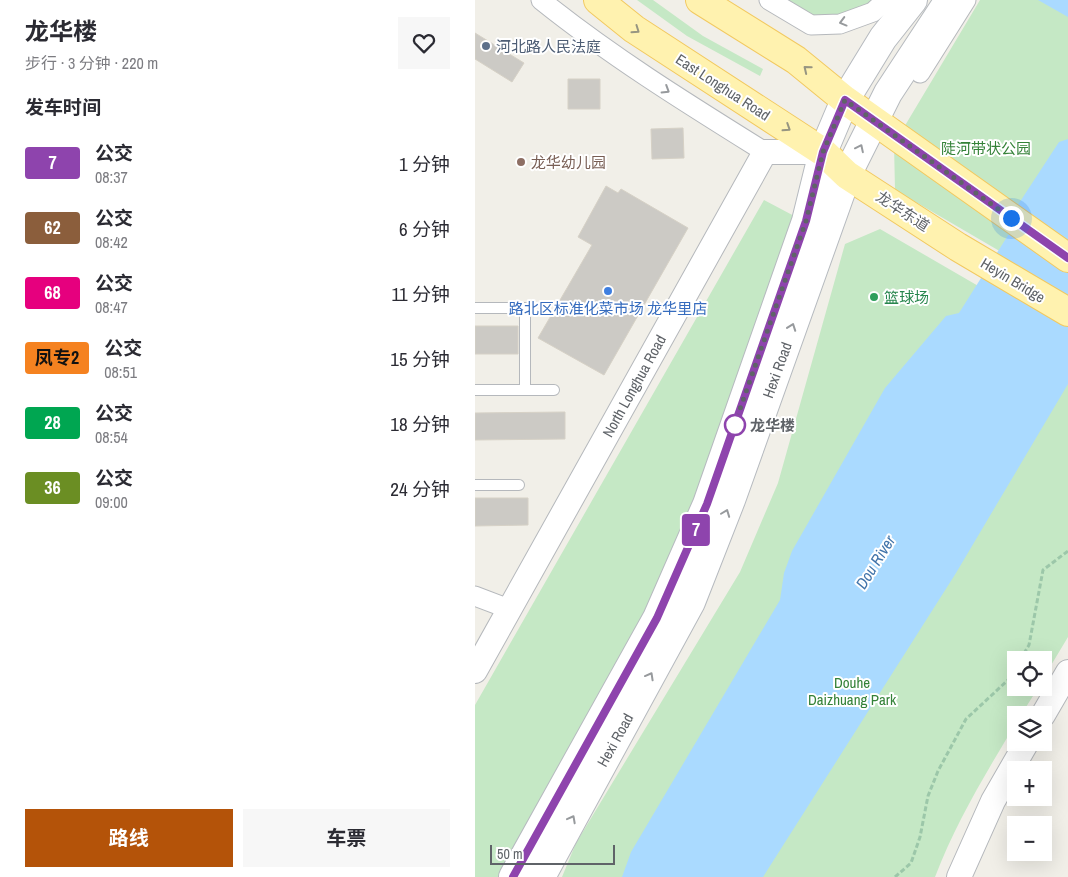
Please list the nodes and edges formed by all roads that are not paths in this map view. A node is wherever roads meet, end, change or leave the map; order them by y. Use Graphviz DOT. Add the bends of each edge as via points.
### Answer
graph roads {
  1 [pos="541,0"];
  2 [pos="598,0"];
  3 [pos="700,0"];
  4 [pos="769,0"];
  5 [pos="885,0"];
  6 [pos="913,0"];
  7 [pos="949,0"];
  8 [pos="966,0"];
  9 [pos="919,73"];
  10 [pos="845,100"];
  11 [pos="874,120"];
  12 [pos="765,152"];
  13 [pos="823,152"];
  14 [pos="847,175"];
  15 [pos="959,247"];
  16 [pos="1068,258"];
  17 [pos="475,308"];
  18 [pos="1068,312"];
  19 [pos="475,390"];
  20 [pos="525,390"];
  21 [pos="553,390"];
  22 [pos="475,485"];
  23 [pos="519,485"];
  24 [pos="475,596"];
  25 [pos="509,609"];
  26 [pos="475,671"];
  27 [pos="1068,672"];
  28 [pos="1048,706"];
  29 [pos="1022,751"];
  30 [pos="513,877"];
  31 [pos="541,877"];
  32 [pos="959,877"];
  1 -- 12 [label="street, one-way" via="642,75"];
  2 -- 13 [label="main road, East Longhua Road, one-way" via="634,28"];
  10 -- 3 [label="main road, one-way" via="796,60"];
  5 -- 4 [label="street, one-way" via="873,12 840,24 811,26"];
  6 -- 10 [label="main road, Hexi Road" via="883,38"];
  7 -- 11 [label="main road, Hexi Road" via="888,92"];
  8 -- 9 [label="street"];
  10 -- 11 [label="main road"];
  10 -- 13 [label="main road, Hexi Road"];
  14 -- 11 [label="main road, Hexi Road, one-way"];
  11 -- 16 [label="main road"];
  12 -- 13 [label="street"];
  12 -- 25 [label="street, North Longhua Road"];
  13 -- 14 [label="main road, East Longhua Road"];
  13 -- 30 [label="main road, Hexi Road" via="806,221 707,504 657,618"];
  14 -- 15 [label="main road, 龙华东道"];
  31 -- 14 [label="main road, Hexi Road, one-way" via="691,602"];
  15 -- 18 [label="main road, Heyin Bridge"];
  17 -- 20 [label="lane" via="525,308"];
  19 -- 20 [label="lane"];
  20 -- 21 [label="lane"];
  22 -- 23 [label="lane"];
  24 -- 25 [label="street"];
  25 -- 26 [label="street, North Longhua Road"];
  27 -- 28 [label="street"];
  29 -- 32 [label="street" via="993,800"];
}
